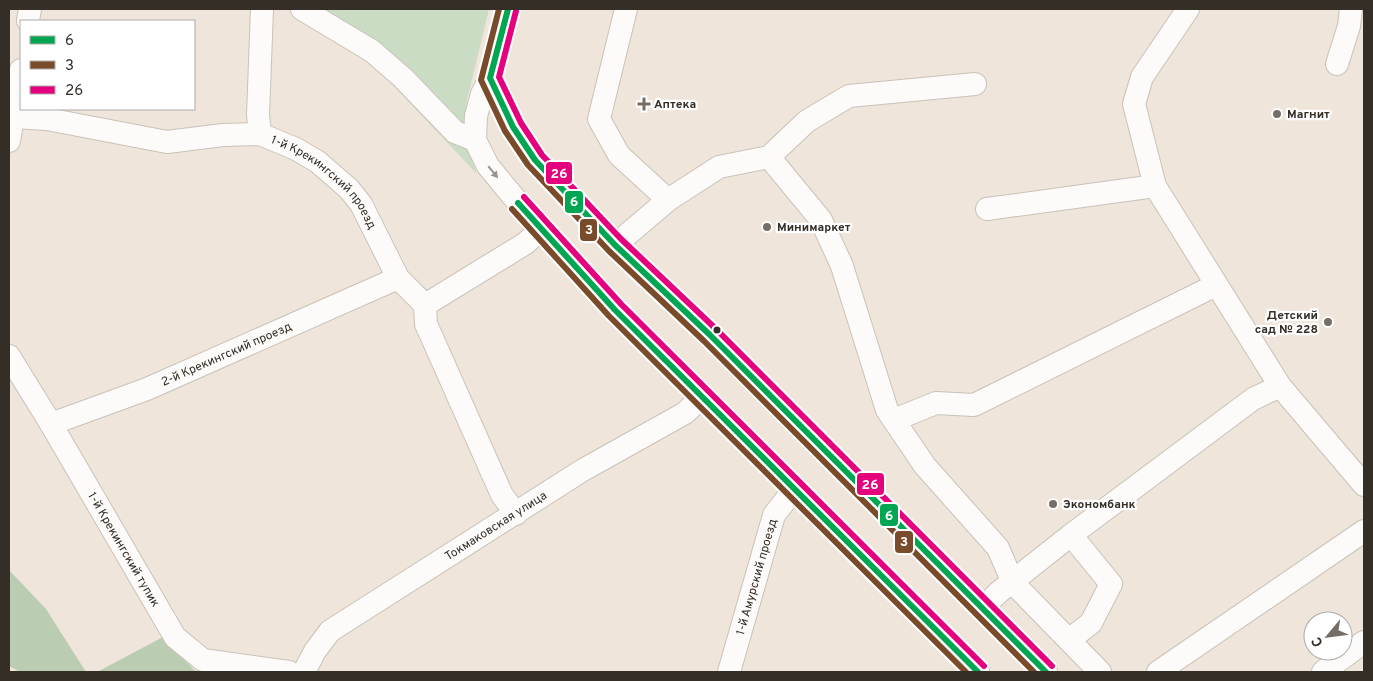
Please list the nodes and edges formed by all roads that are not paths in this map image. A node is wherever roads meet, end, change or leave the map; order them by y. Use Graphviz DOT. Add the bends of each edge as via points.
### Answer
graph roads {
  1 [pos="262,9"];
  2 [pos="302,9"];
  3 [pos="508,9"];
  4 [pos="626,9"];
  5 [pos="1188,9"];
  6 [pos="1351,9"];
  7 [pos="1337,64"];
  8 [pos="20,77"];
  9 [pos="490,78"];
  10 [pos="975,84"];
  11 [pos="14,118"];
  12 [pos="260,134"];
  13 [pos="475,140"];
  14 [pos="9,142"];
  15 [pos="769,157"];
  16 [pos="1155,186"];
  17 [pos="668,200"];
  18 [pos="987,210"];
  19 [pos="540,230"];
  20 [pos="615,245"];
  21 [pos="398,278"];
  22 [pos="1216,285"];
  23 [pos="425,305"];
  24 [pos="9,356"];
  25 [pos="1280,386"];
  26 [pos="703,396"];
  27 [pos="894,420"];
  28 [pos="51,424"];
  29 [pos="1364,485"];
  30 [pos="794,488"];
  31 [pos="516,514"];
  32 [pos="1364,531"];
  33 [pos="1071,535"];
  34 [pos="1013,583"];
  35 [pos="982,609"];
  36 [pos="1069,640"];
  37 [pos="1364,642"];
  38 [pos="289,672"];
  39 [pos="304,672"];
  40 [pos="729,672"];
  41 [pos="978,672"];
  42 [pos="1046,672"];
  43 [pos="1100,672"];
  44 [pos="1158,672"];
  45 [pos="1324,672"];
  1 -- 12 [label="street"];
  2 -- 13 [label="street" via="372,51 455,132"];
  3 -- 9 [label="street"];
  4 -- 17 [label="street" via="599,118 619,155"];
  5 -- 16 [label="street" via="1142,77 1134,104"];
  6 -- 7 [label="street"];
  8 -- 11 [label="street"];
  9 -- 13 [label="street" via="476,116"];
  9 -- 20 [label="street" via="513,127 535,160"];
  10 -- 15 [label="street" via="849,96 807,121"];
  11 -- 12 [label="street, 1-й Крекингский проезд" via="47,119 167,142"];
  11 -- 14 [label="street"];
  12 -- 21 [label="street, 1-й Крекингский проезд" via="296,148 349,189 361,204"];
  13 -- 19 [label="street, one-way" via="488,166"];
  15 -- 17 [label="street" via="720,166"];
  15 -- 27 [label="street" via="821,220 842,266 887,410"];
  16 -- 18 [label="street"];
  16 -- 22 [label="street"];
  17 -- 20 [label="street"];
  19 -- 23 [label="street"];
  19 -- 26 [label="street" via="615,310"];
  20 -- 35 [label="street" via="710,335"];
  21 -- 23 [label="street, 1-й Крекингский проезд"];
  21 -- 28 [label="street, 2-й Крекингский проезд" via="147,388"];
  22 -- 25 [label="street"];
  22 -- 27 [label="street" via="974,405 936,403"];
  23 -- 31 [label="street" via="426,324 502,495"];
  24 -- 28 [label="street, 1-й Крекингский тупик"];
  25 -- 29 [label="street"];
  25 -- 33 [label="street" via="1253,399"];
  26 -- 30 [label="street"];
  26 -- 31 [label="street, Токмаковская улица" via="685,413 583,470"];
  27 -- 34 [label="street" via="925,466 998,548"];
  28 -- 38 [label="street, 1-й Крекингский тупик" via="175,637 203,660"];
  30 -- 40 [label="street, 1-й Амурский проезд" via="774,515"];
  30 -- 41 [label="street"];
  31 -- 39 [label="street, Токмаковская улица" via="330,631"];
  32 -- 44 [label="street"];
  33 -- 34 [label="street"];
  33 -- 36 [label="street" via="1111,584 1091,623"];
  34 -- 35 [label="street" via="998,592"];
  34 -- 36 [label="street"];
  35 -- 42 [label="street"];
  36 -- 43 [label="street"];
  37 -- 45 [label="street"];
}
